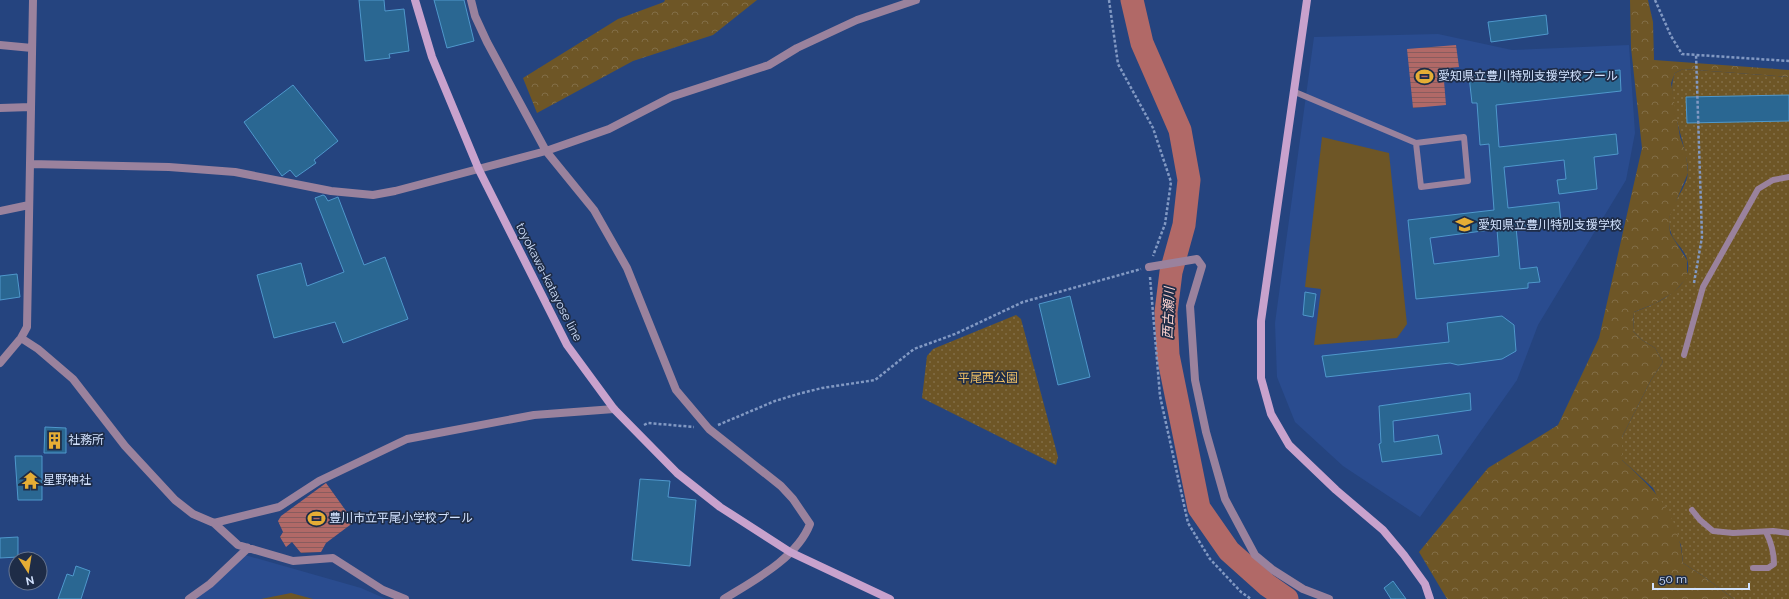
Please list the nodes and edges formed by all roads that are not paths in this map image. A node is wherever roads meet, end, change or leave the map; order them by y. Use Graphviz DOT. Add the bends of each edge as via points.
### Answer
graph roads {
  1 [pos="33,0"];
  2 [pos="415,0"];
  3 [pos="471,0"];
  4 [pos="916,0"];
  5 [pos="1307,0"];
  6 [pos="0,45"];
  7 [pos="32,48"];
  8 [pos="1295,92"];
  9 [pos="31,107"];
  10 [pos="0,108"];
  11 [pos="1416,143"];
  12 [pos="546,151"];
  13 [pos="30,164"];
  14 [pos="479,170"];
  15 [pos="1789,177"];
  16 [pos="29,205"];
  17 [pos="0,211"];
  18 [pos="1149,267"];
  19 [pos="21,338"];
  20 [pos="1684,355"];
  21 [pos="0,363"];
  22 [pos="614,409"];
  23 [pos="1692,510"];
  24 [pos="214,523"];
  25 [pos="1766,532"];
  26 [pos="1789,532"];
  27 [pos="248,548"];
  28 [pos="790,552"];
  29 [pos="1753,568"];
  30 [pos="190,599"];
  31 [pos="405,599"];
  32 [pos="724,599"];
  33 [pos="890,599"];
  34 [pos="1329,599"];
  35 [pos="1430,599"];
  1 -- 7 [label="street"];
  2 -- 14 [label="main road, toyokawa-katayose line" via="432,57"];
  3 -- 12 [label="street" via="487,42"];
  4 -- 12 [label="street" via="857,20 797,48 769,65 671,97 609,130"];
  5 -- 8 [label="main road"];
  6 -- 7 [label="street"];
  7 -- 9 [label="street"];
  8 -- 11 [label="lane"];
  8 -- 35 [label="main road" via="1261,321 1261,378 1271,414 1289,446 1383,530 1425,584"];
  9 -- 10 [label="street"];
  9 -- 13 [label="street"];
  11 -- 11 [label="lane" via="1464,137 1468,181 1421,187"];
  12 -- 14 [label="street"];
  12 -- 28 [label="street" via="594,210 627,268 676,390 709,429 781,486 810,524 805,537"];
  13 -- 14 [label="street" via="169,167 235,172 331,191 373,195"];
  13 -- 16 [label="street"];
  14 -- 22 [label="main road, toyokawa-katayose line" via="567,345"];
  15 -- 20 [label="lane" via="1773,180 1758,189 1703,287"];
  16 -- 17 [label="street"];
  16 -- 19 [label="street" via="27,328"];
  18 -- 34 [label="street" via="1197,259 1202,266 1190,306 1195,380 1206,432 1225,499 1255,555 1303,589"];
  19 -- 21 [label="street"];
  19 -- 24 [label="street" via="73,379 125,446 175,500 193,514"];
  22 -- 24 [label="street" via="534,415 407,439 319,481 279,507"];
  22 -- 28 [label="main road, toyokawa-katayose line" via="677,473 720,508"];
  23 -- 25 [label="lane" via="1713,530 1733,533"];
  24 -- 27 [label="street" via="238,545"];
  25 -- 26 [label="lane"];
  25 -- 29 [label="lane" via="1774,554 1774,564 1768,568"];
  27 -- 30 [label="street"];
  27 -- 31 [label="street" via="293,561 333,558 383,590"];
  28 -- 32 [label="street" via="764,574"];
  28 -- 33 [label="main road, toyokawa-katayose line"];
}
